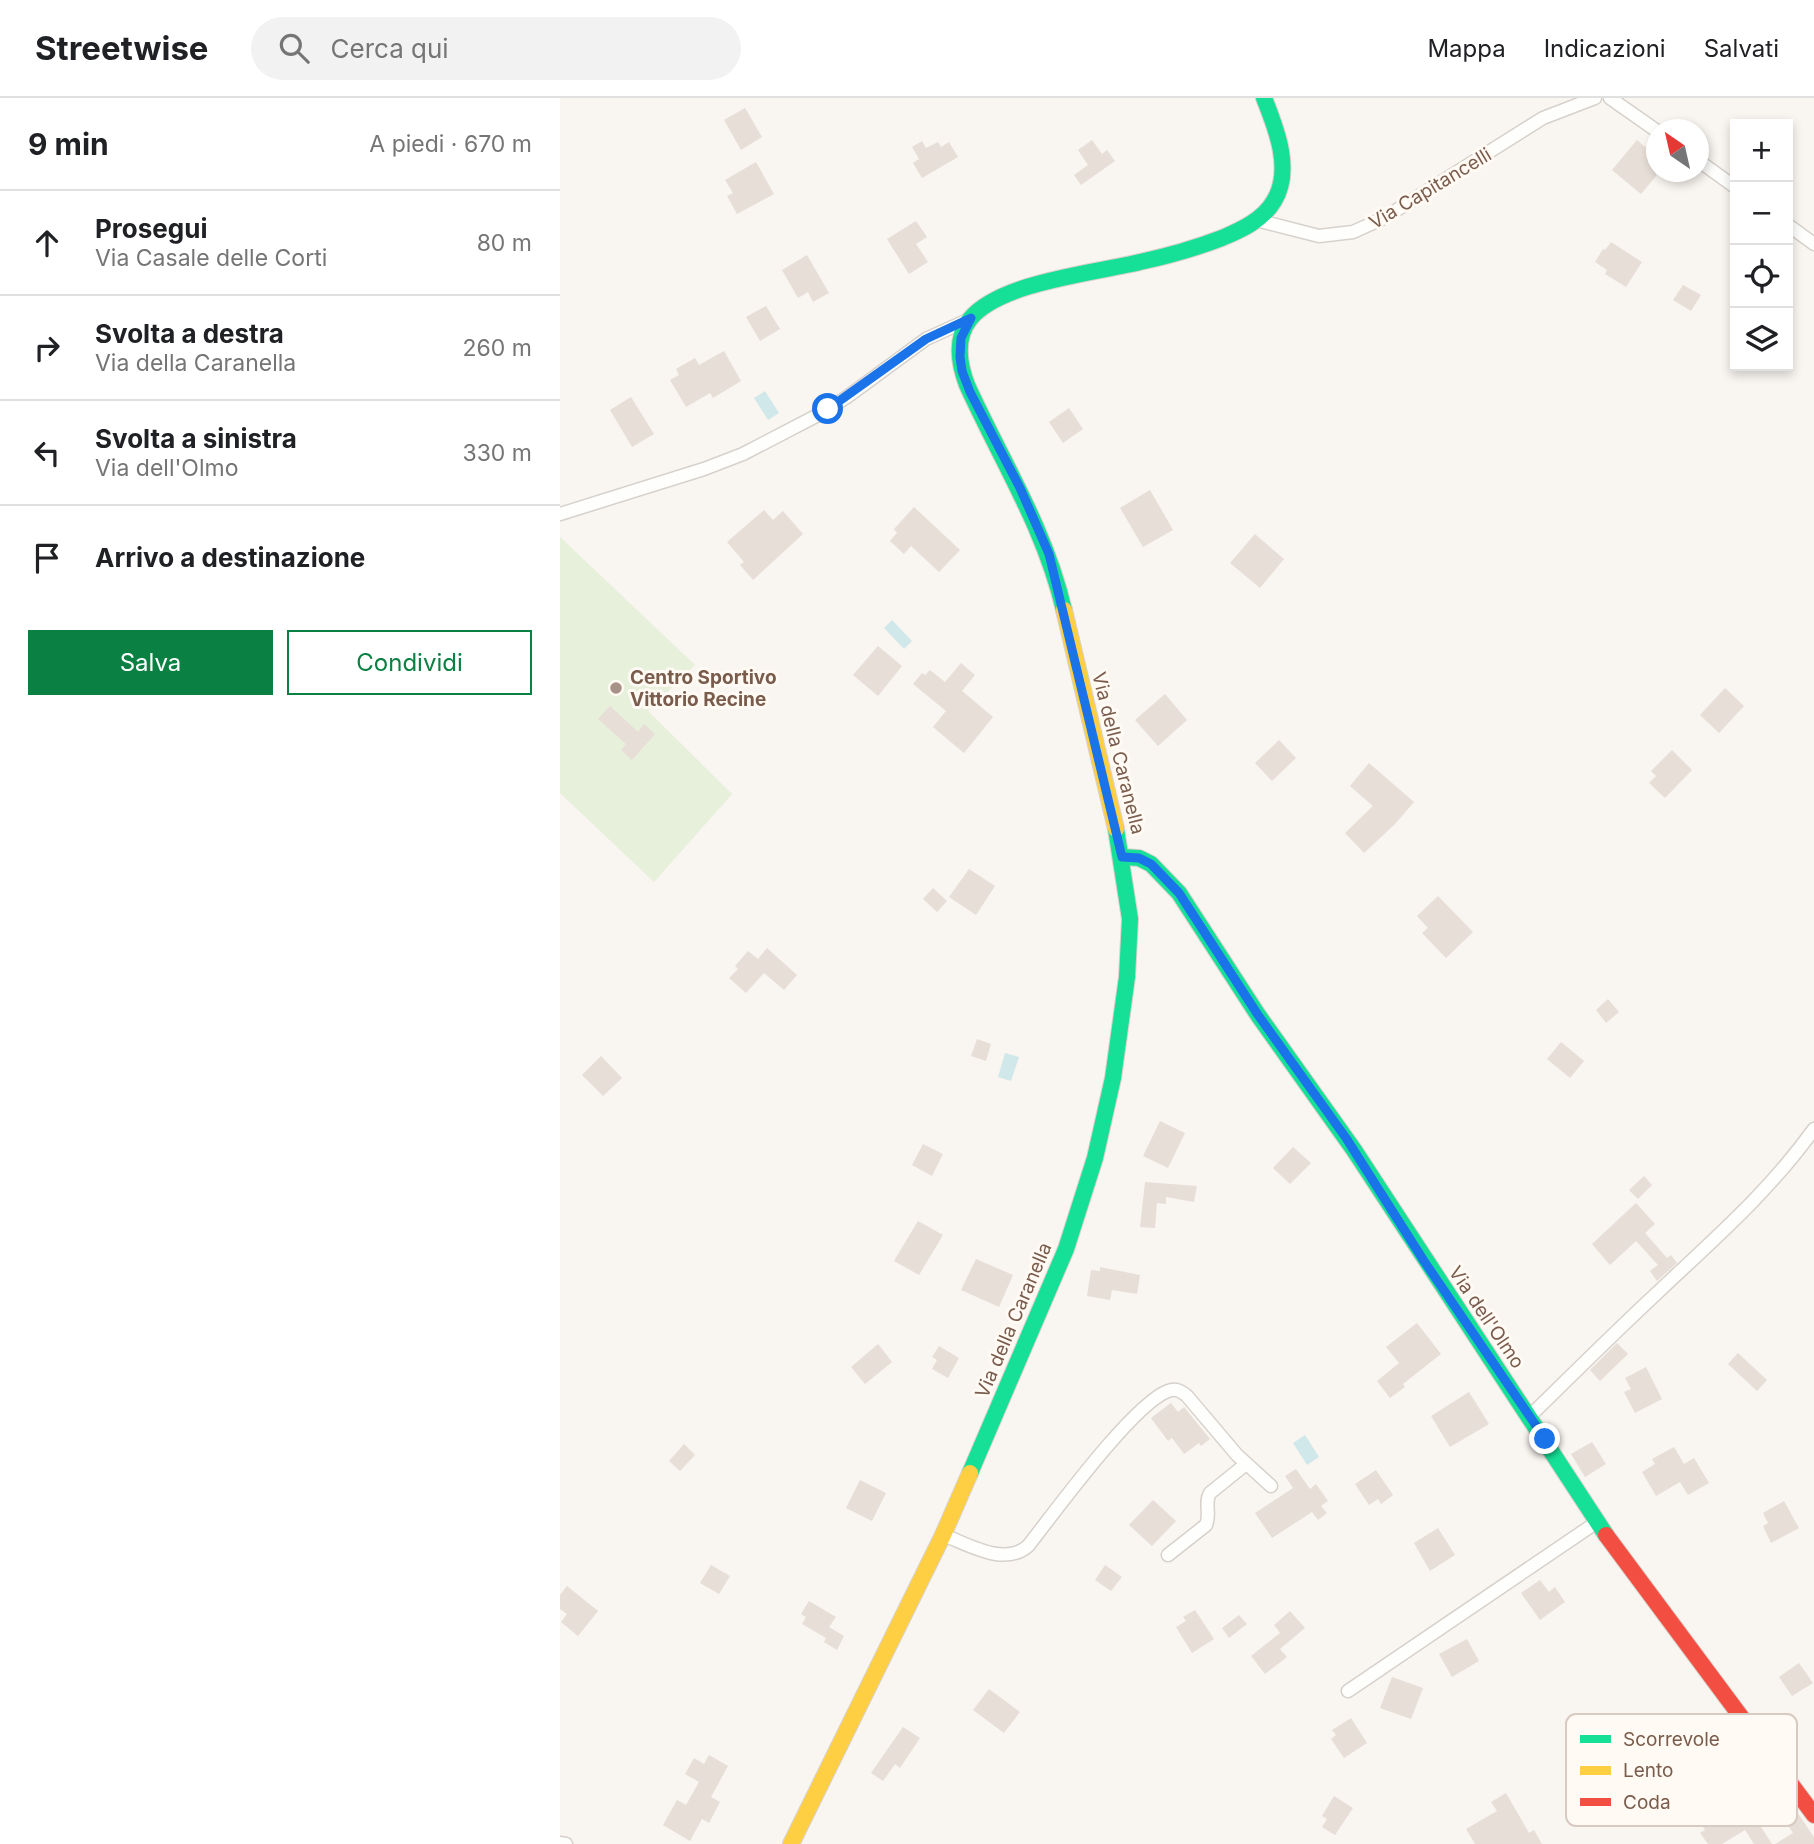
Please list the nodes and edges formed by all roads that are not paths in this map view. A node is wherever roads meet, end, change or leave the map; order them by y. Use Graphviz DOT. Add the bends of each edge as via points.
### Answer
graph roads {
  1 [pos="1265,98"];
  2 [pos="1595,98"];
  3 [pos="1610,98"];
  4 [pos="1646,123"];
  5 [pos="1709,168"];
  6 [pos="1730,183"];
  7 [pos="1256,220"];
  8 [pos="1793,229"];
  9 [pos="1814,244"];
  10 [pos="971,318"];
  11 [pos="560,514"];
  12 [pos="1122,857"];
  13 [pos="1814,1129"];
  14 [pos="1809,1148"];
  15 [pos="1530,1416"];
  16 [pos="1246,1464"];
  17 [pos="1271,1486"];
  18 [pos="1597,1522"];
  19 [pos="943,1535"];
  20 [pos="1168,1555"];
  21 [pos="1348,1691"];
  22 [pos="1738,1714"];
  23 [pos="1797,1792"];
  24 [pos="1814,1815"];
  25 [pos="560,1843"];
  26 [pos="566,1844"];
  27 [pos="791,1844"];
  1 -- 7 [label="main road" via="1279,139 1282,170 1273,202"];
  2 -- 7 [label="street, Via Capitancelli" via="1544,118 1384,218 1342,236 1319,236"];
  3 -- 4 [label="street"];
  5 -- 6 [label="street"];
  7 -- 10 [label="main road" via="1233,234 1187,250 1018,290"];
  8 -- 9 [label="street"];
  10 -- 11 [label="street" via="926,339 820,414 743,454"];
  10 -- 12 [label="main road, Via della Caranella" via="961,338 962,371 1049,554"];
  12 -- 15 [label="main road, Via dell'Olmo" via="1151,864 1179,893"];
  12 -- 19 [label="main road, Via della Caranella" via="1130,919 1128,961 1116,1061 1095,1158 1066,1249"];
  13 -- 14 [label="street"];
  14 -- 15 [label="street"];
  15 -- 18 [label="main road, Via dell'Olmo"];
  16 -- 17 [label="street"];
  16 -- 19 [label="street" via="1187,1396 1170,1391 1132,1420 1020,1552 995,1554"];
  16 -- 20 [label="street" via="1210,1493 1206,1525"];
  18 -- 21 [label="street"];
  18 -- 22 [label="main road, Via dell'Olmo"];
  19 -- 27 [label="main road, Via della Caranella"];
  23 -- 24 [label="main road, Via dell'Olmo"];
  25 -- 26 [label="street"];
}
